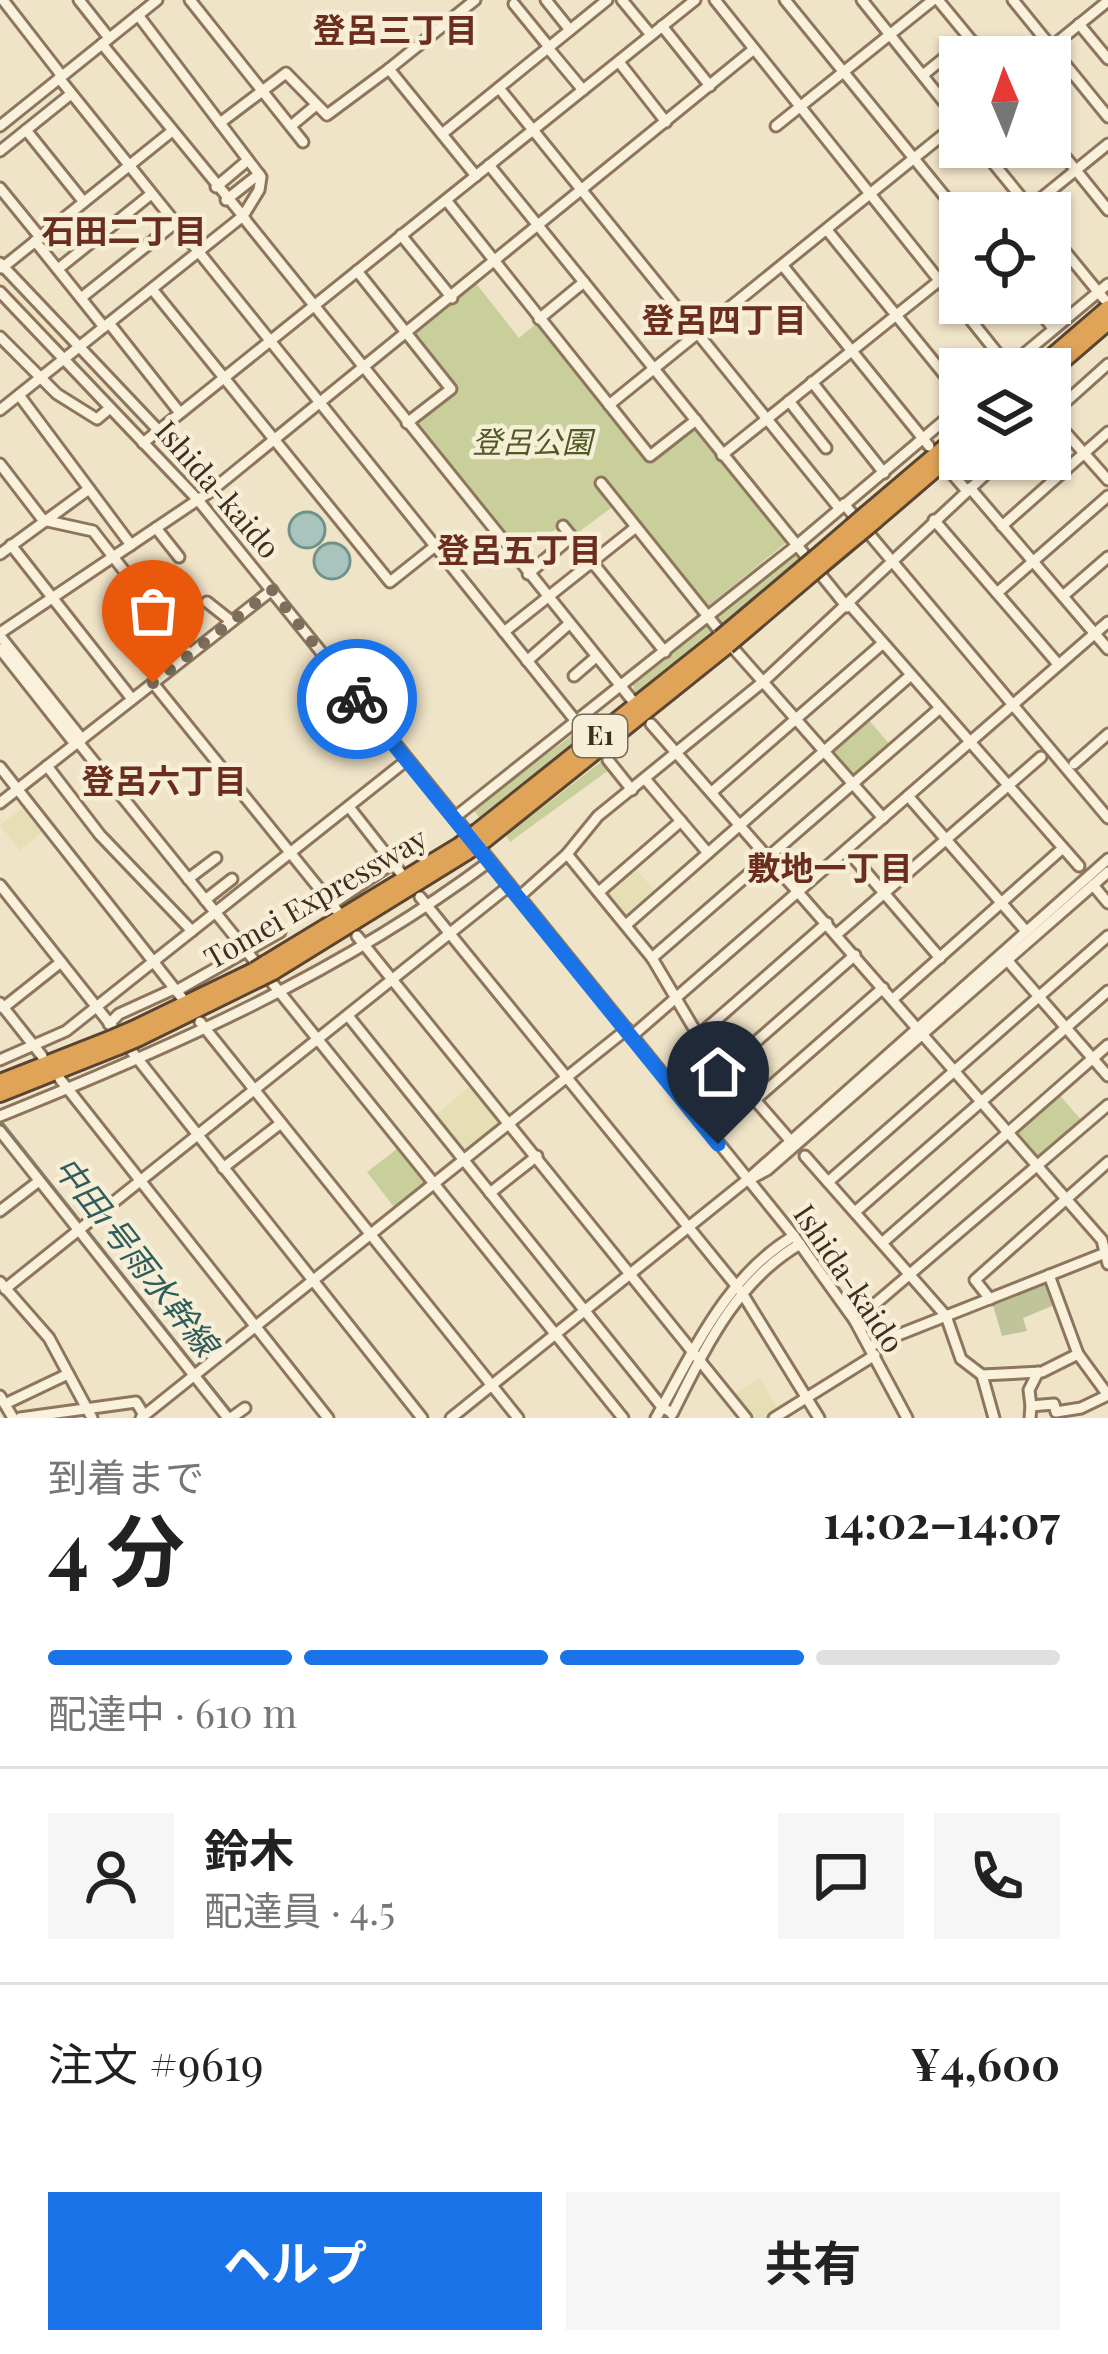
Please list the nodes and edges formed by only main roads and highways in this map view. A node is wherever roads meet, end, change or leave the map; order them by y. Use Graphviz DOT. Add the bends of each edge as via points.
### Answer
graph roads {
  1 [pos="1104,296"];
  2 [pos="1108,322"];
  3 [pos="1056,348"];
  4 [pos="1071,354"];
  5 [pos="939,454"];
  6 [pos="939,465"];
  7 [pos="865,526"];
  8 [pos="113,1037"];
  9 [pos="0,1082"];
  10 [pos="0,1094"];
  1 -- 3 [label="highway"];
  2 -- 4 [label="highway"];
  5 -- 7 [label="highway, Tomei Expressway / E1"];
  6 -- 7 [label="highway, Tomei Expressway / E1"];
  7 -- 8 [label="highway, Tomei Expressway / E1, bridge" via="464,849 264,971"];
  8 -- 9 [label="highway, Tomei Expressway / E1"];
  8 -- 10 [label="highway, Tomei Expressway / E1"];
}
